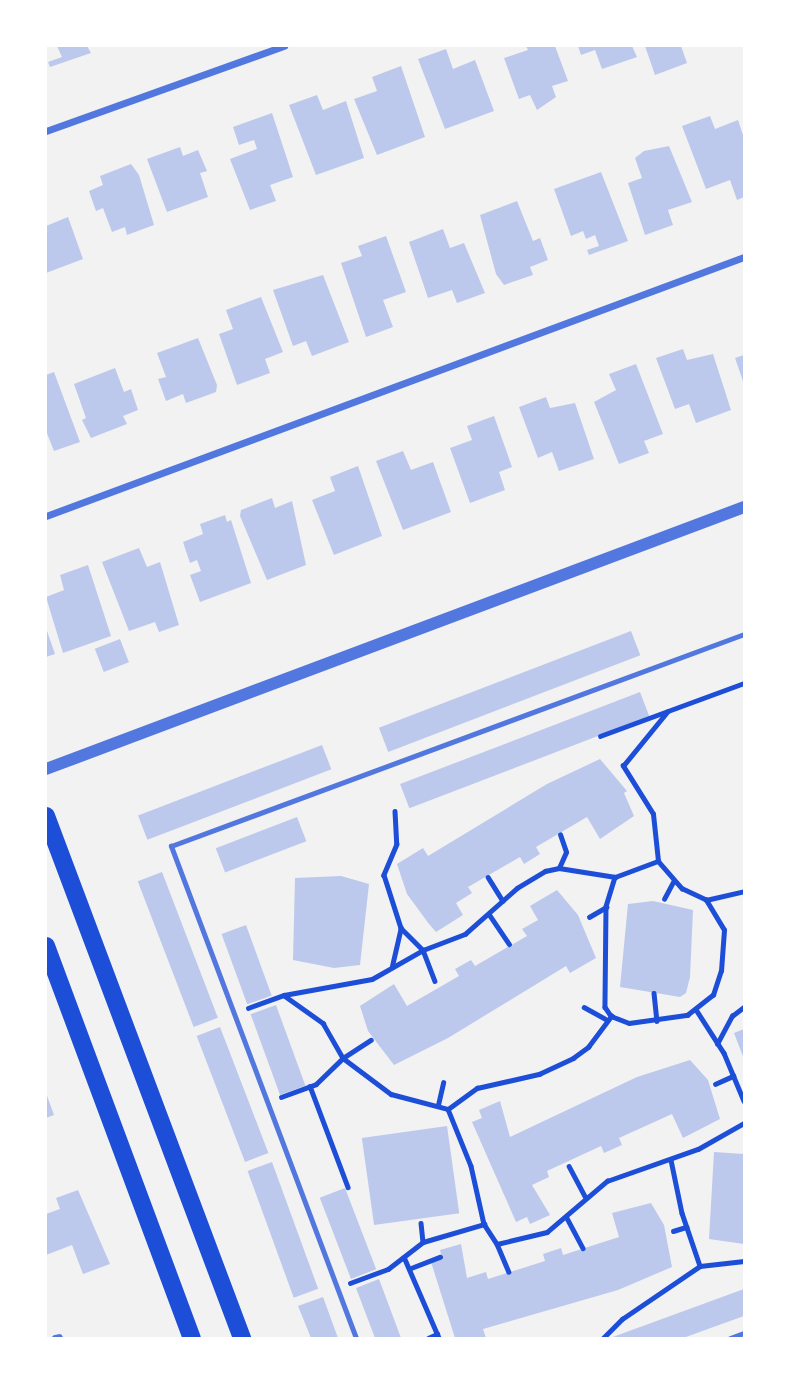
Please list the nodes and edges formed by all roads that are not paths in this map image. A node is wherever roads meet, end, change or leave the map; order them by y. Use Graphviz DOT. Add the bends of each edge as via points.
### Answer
graph roads {
  1 [pos="284,46"];
  2 [pos="46,131"];
  3 [pos="744,257"];
  4 [pos="744,507"];
  5 [pos="46,516"];
  6 [pos="744,634"];
  7 [pos="46,769"];
  8 [pos="46,816"];
  9 [pos="46,946"];
  10 [pos="744,1333"];
  11 [pos="192,1339"];
  12 [pos="242,1339"];
  13 [pos="356,1339"];
  14 [pos="730,1339"];
  1 -- 2 [label="street"];
  3 -- 5 [label="street"];
  4 -- 7 [label="street"];
  6 -- 13 [label="lane" via="172,846"];
  8 -- 12 [label="main road"];
  9 -- 11 [label="main road"];
  10 -- 14 [label="lane"];
}
